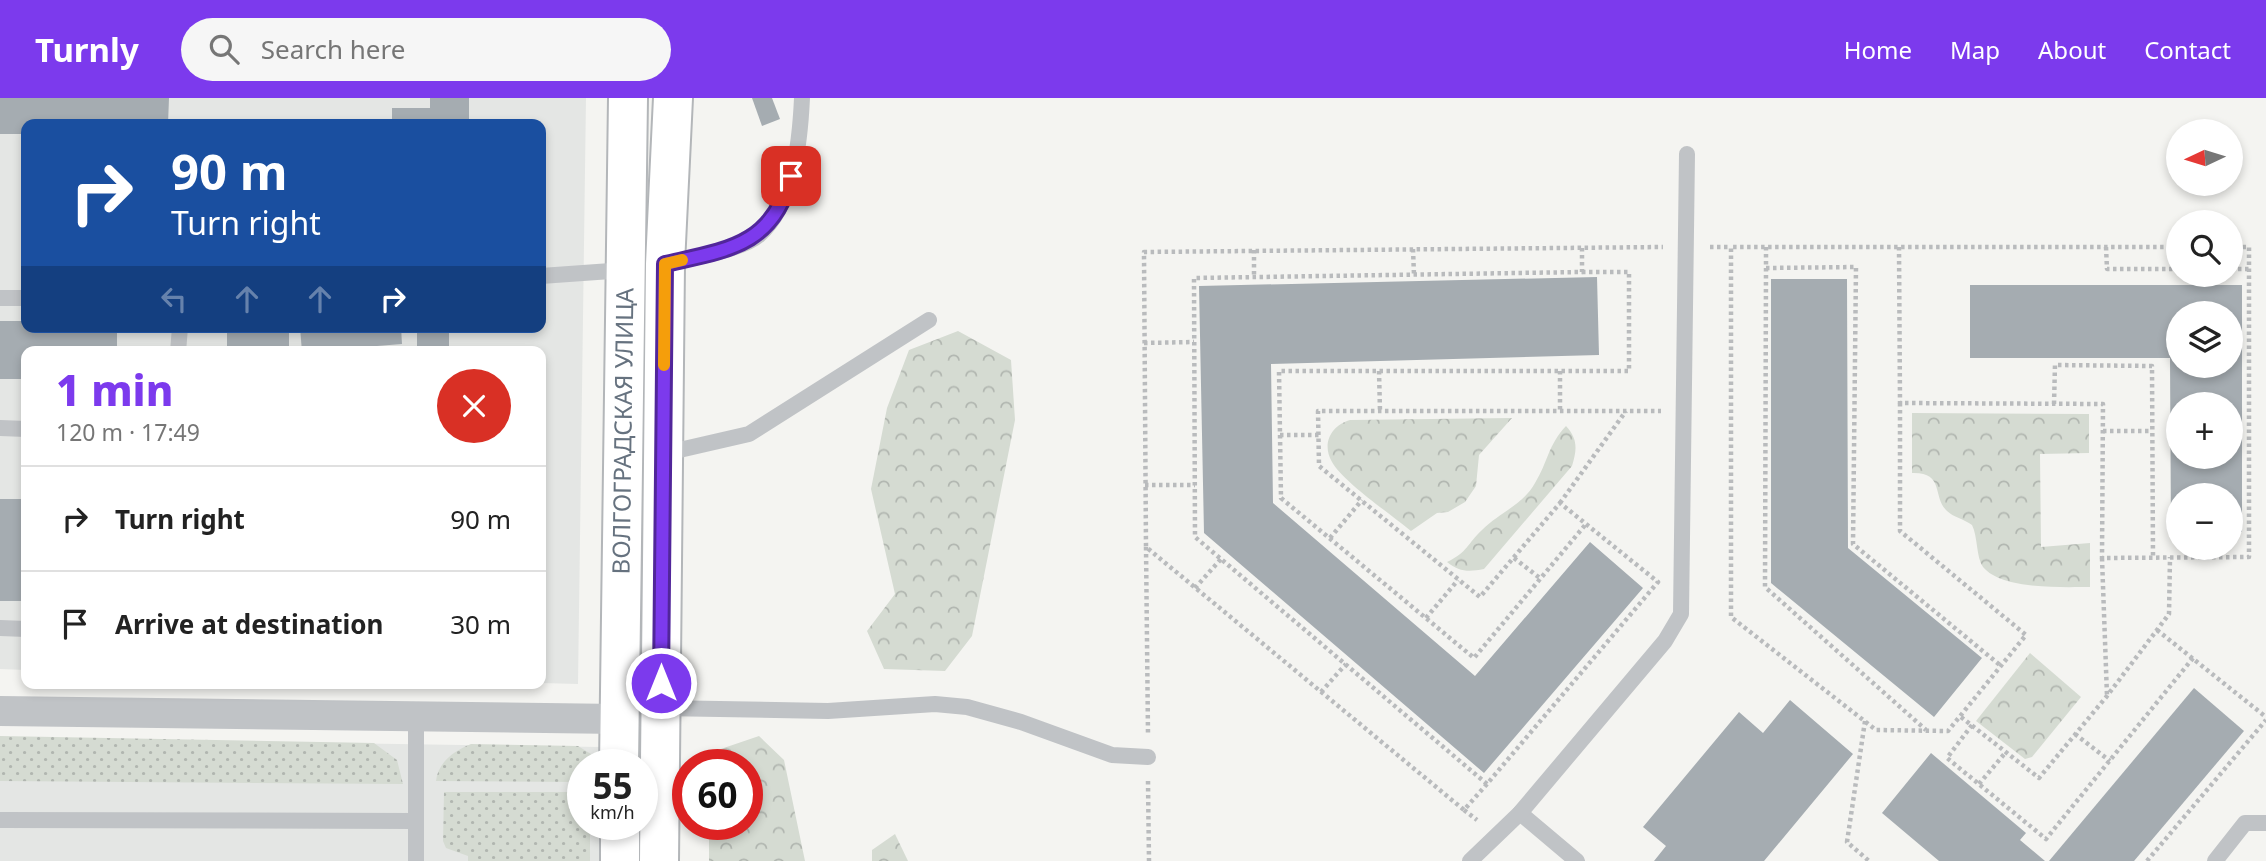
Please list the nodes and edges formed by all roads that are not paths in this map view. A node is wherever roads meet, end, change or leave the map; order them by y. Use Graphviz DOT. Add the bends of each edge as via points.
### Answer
graph roads {
  1 [pos="628,98"];
  2 [pos="673,98"];
  3 [pos="802,98"];
  4 [pos="1687,154"];
  5 [pos="665,264"];
  6 [pos="625,270"];
  7 [pos="546,276"];
  8 [pos="0,298"];
  9 [pos="21,298"];
  10 [pos="929,320"];
  11 [pos="0,428"];
  12 [pos="21,429"];
  13 [pos="662,454"];
  14 [pos="0,628"];
  15 [pos="21,629"];
  16 [pos="660,708"];
  17 [pos="0,711"];
  18 [pos="416,716"];
  19 [pos="619,719"];
  20 [pos="620,749"];
  21 [pos="1148,757"];
  22 [pos="1520,813"];
  23 [pos="0,820"];
  24 [pos="416,821"];
  25 [pos="2266,823"];
  26 [pos="620,840"];
  27 [pos="416,861"];
  28 [pos="620,861"];
  29 [pos="659,861"];
  30 [pos="1470,861"];
  31 [pos="1577,861"];
  32 [pos="2215,861"];
  1 -- 6 [label="main road, ВОЛГОГРАДСКАЯ УЛИЦА"];
  2 -- 5 [label="main road, ВОЛГОГРАДСКАЯ УЛИЦА"];
  3 -- 5 [label="lane" via="801,135 786,196 758,236 721,251"];
  4 -- 22 [label="lane" via="1681,614 1665,642"];
  5 -- 13 [label="main road, ВОЛГОГРАДСКАЯ УЛИЦА"];
  6 -- 7 [label="lane"];
  6 -- 19 [label="main road, ВОЛГОГРАДСКАЯ УЛИЦА"];
  8 -- 9 [label="lane"];
  10 -- 13 [label="lane" via="749,434"];
  11 -- 12 [label="lane"];
  13 -- 16 [label="main road, ВОЛГОГРАДСКАЯ УЛИЦА"];
  14 -- 15 [label="lane"];
  16 -- 21 [label="lane" via="828,711 935,704 967,707 1112,755"];
  16 -- 29 [label="main road, ВОЛГОГРАДСКАЯ УЛИЦА"];
  17 -- 18 [label="street"];
  18 -- 19 [label="street"];
  18 -- 24 [label="lane"];
  19 -- 20 [label="main road, ВОЛГОГРАДСКАЯ УЛИЦА"];
  22 -- 30 [label="lane"];
  22 -- 31 [label="lane"];
  23 -- 24 [label="lane"];
  24 -- 27 [label="lane"];
  25 -- 32 [label="lane" via="2245,823"];
  26 -- 28 [label="main road"];
}
